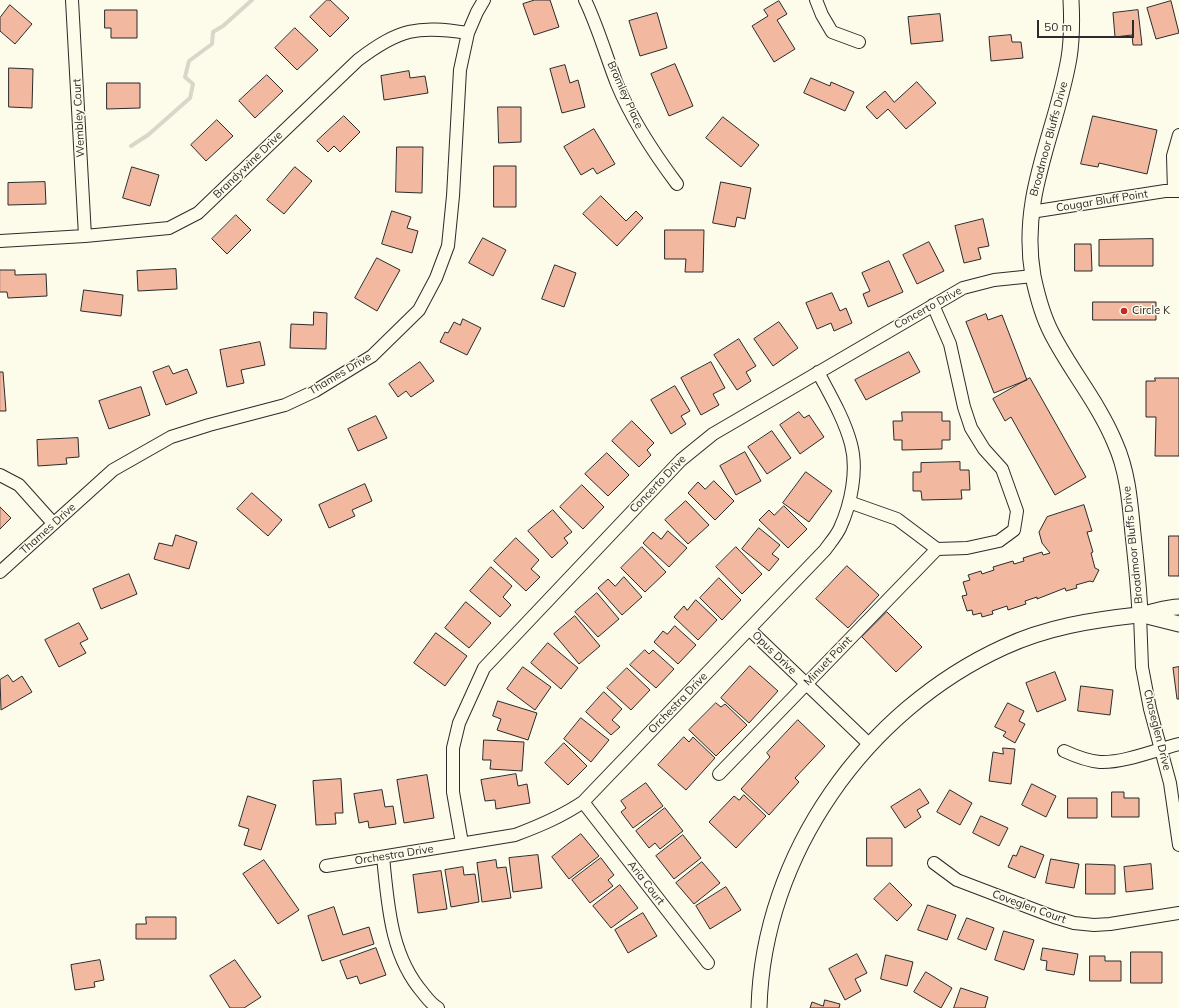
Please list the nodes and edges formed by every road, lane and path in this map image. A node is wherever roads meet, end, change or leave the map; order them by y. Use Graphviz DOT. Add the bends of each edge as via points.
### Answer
graph roads {
  1 [pos="72,0"];
  2 [pos="484,0"];
  3 [pos="585,0"];
  4 [pos="816,0"];
  5 [pos="1071,0"];
  6 [pos="468,33"];
  7 [pos="859,42"];
  8 [pos="1179,135"];
  9 [pos="677,184"];
  10 [pos="1176,191"];
  11 [pos="1031,212"];
  12 [pos="84,236"];
  13 [pos="0,241"];
  14 [pos="1033,276"];
  15 [pos="933,305"];
  16 [pos="818,372"];
  17 [pos="0,475"];
  18 [pos="849,502"];
  19 [pos="53,523"];
  20 [pos="937,549"];
  21 [pos="0,572"];
  22 [pos="1179,607"];
  23 [pos="1140,615"];
  24 [pos="1179,624"];
  25 [pos="749,629"];
  26 [pos="806,684"];
  27 [pos="869,744"];
  28 [pos="1179,744"];
  29 [pos="1162,749"];
  30 [pos="1064,751"];
  31 [pos="719,774"];
  32 [pos="583,802"];
  33 [pos="462,843"];
  34 [pos="1179,845"];
  35 [pos="383,857"];
  36 [pos="934,863"];
  37 [pos="326,866"];
  38 [pos="1179,913"];
  39 [pos="708,963"];
  40 [pos="438,1008"];
  41 [pos="759,1008"];
  1 -- 12 [label="street, Wembley Court"];
  2 -- 6 [label="street, Thames Drive"];
  3 -- 9 [label="street, Bromley Place" via="631,114 656,156"];
  4 -- 7 [label="street" via="832,32"];
  5 -- 11 [label="street, Broadmoor Bluffs Drive" via="1069,56"];
  6 -- 12 [label="street, Brandywine Drive" via="421,29 392,36 358,60 198,213 169,228"];
  6 -- 19 [label="street, Thames Drive" via="460,70 448,246 436,278 419,310 372,356 345,373 285,405 171,437 113,470"];
  8 -- 10 [label="street, Cougar Bluff Point" via="1173,156"];
  10 -- 11 [label="street, Cougar Bluff Point"];
  11 -- 14 [label="street, Broadmoor Bluffs Drive"];
  12 -- 13 [label="street, Brandywine Drive"];
  14 -- 15 [label="street, Concerto Drive" via="994,280 962,288"];
  14 -- 23 [label="street, Broadmoor Bluffs Drive" via="1051,334 1092,398 1122,460 1129,491"];
  15 -- 16 [label="street, Concerto Drive"];
  15 -- 20 [label="street" via="950,344 971,428 984,449 1002,469 1018,511 1014,530 1000,541 967,548"];
  16 -- 18 [label="street, Orchestra Drive" via="852,445 854,472"];
  16 -- 33 [label="street, Concerto Drive" via="713,434 681,460 484,668 459,723 453,748 453,792"];
  17 -- 19 [label="street" via="19,485"];
  18 -- 20 [label="street" via="898,519"];
  18 -- 25 [label="street, Orchestra Drive" via="840,529 825,550"];
  19 -- 21 [label="street, Thames Drive"];
  20 -- 26 [label="street, Minuet Point"];
  22 -- 23 [label="street"];
  23 -- 24 [label="street"];
  23 -- 27 [label="street, Broadmoor Bluffs Drive" via="1080,622 1006,646 939,684 911,705"];
  23 -- 29 [label="street, Chaseglen Drive" via="1142,667 1150,709"];
  25 -- 26 [label="street, Opus Drive"];
  25 -- 32 [label="street, Orchestra Drive"];
  26 -- 27 [label="street, Opus Drive"];
  26 -- 31 [label="street, Minuet Point"];
  27 -- 41 [label="street, Broadmoor Bluffs Drive" via="826,799 784,883 763,960"];
  28 -- 29 [label="street"];
  29 -- 30 [label="street" via="1100,762 1086,760"];
  29 -- 34 [label="street, Chaseglen Drive"];
  32 -- 33 [label="street, Orchestra Drive" via="565,815 541,826 514,835"];
  32 -- 39 [label="street, Aria Court"];
  33 -- 35 [label="street, Orchestra Drive"];
  35 -- 37 [label="street, Orchestra Drive"];
  35 -- 40 [label="street" via="390,923 399,953 412,980"];
  36 -- 38 [label="street, Coveglen Court" via="957,880 1074,923 1110,924"];
}
